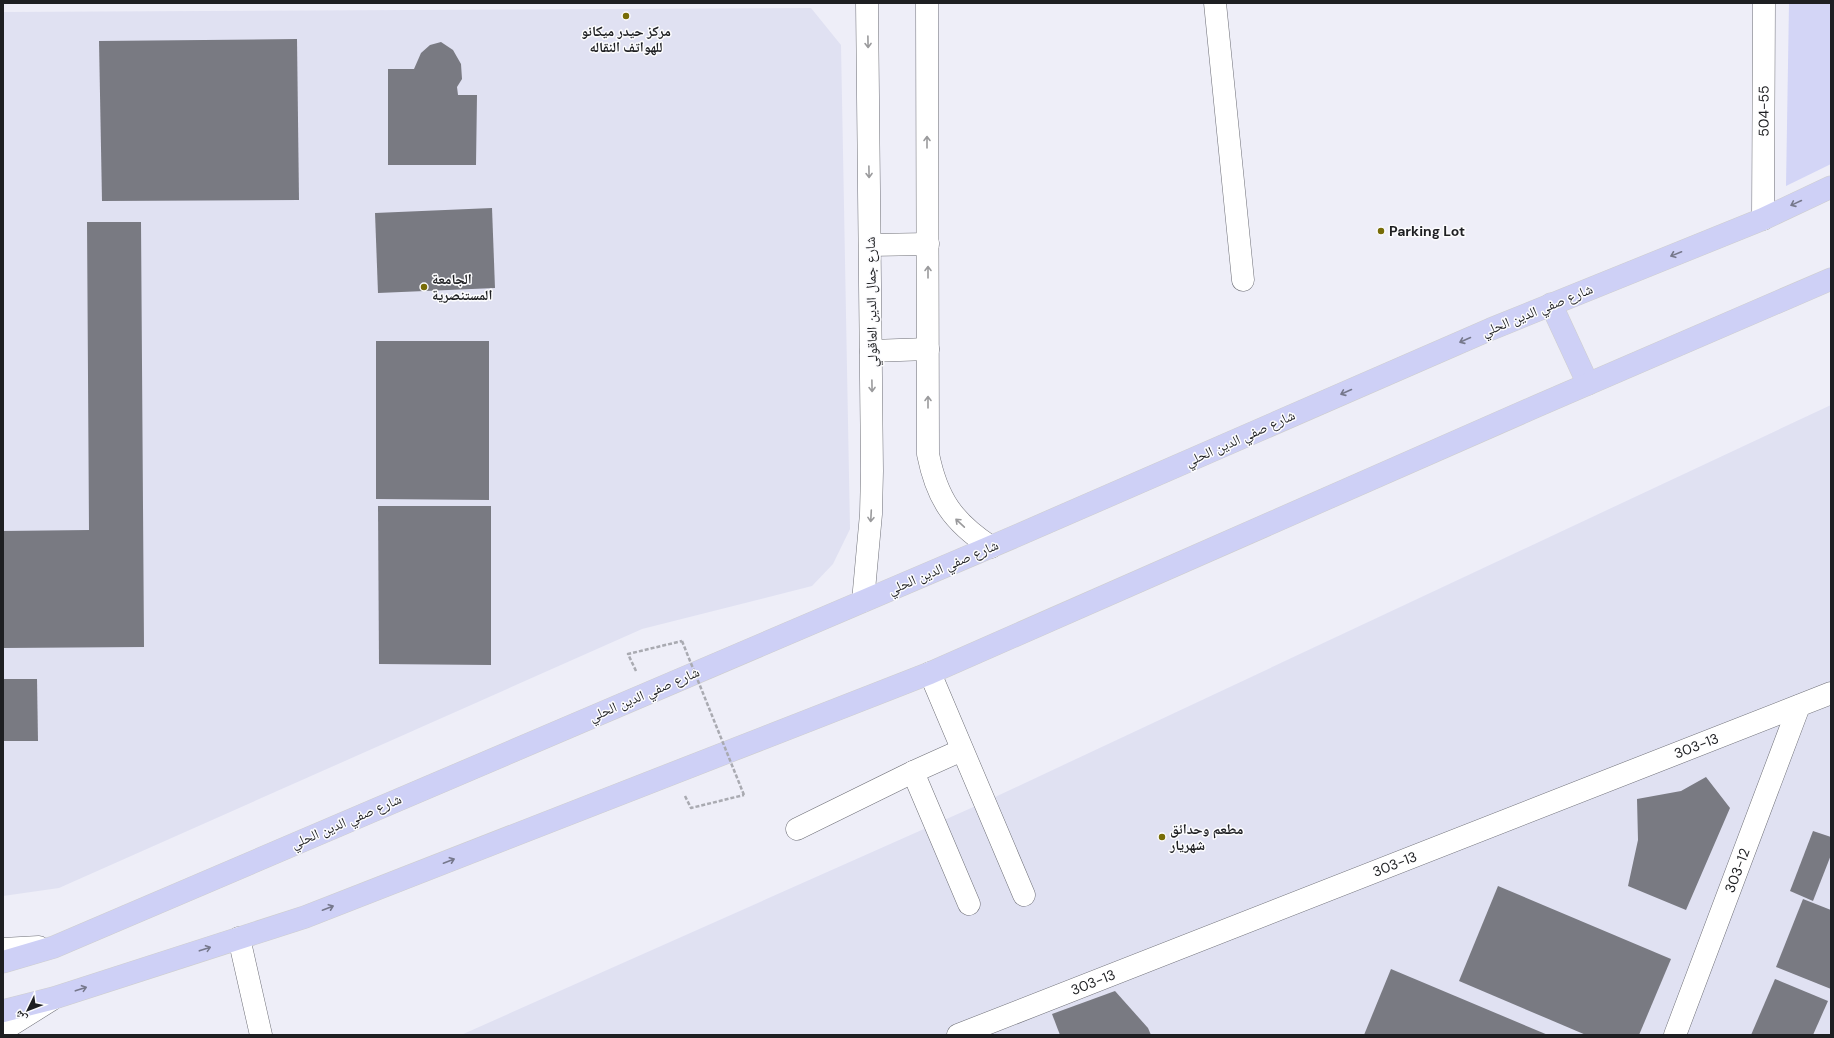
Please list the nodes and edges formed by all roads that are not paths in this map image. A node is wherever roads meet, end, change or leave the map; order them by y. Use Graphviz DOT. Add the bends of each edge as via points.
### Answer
graph roads {
  1 [pos="867,3"];
  2 [pos="927,3"];
  3 [pos="1214,3"];
  4 [pos="1764,3"];
  5 [pos="1831,187"];
  6 [pos="1763,219"];
  7 [pos="928,244"];
  8 [pos="870,245"];
  9 [pos="1831,279"];
  10 [pos="1243,280"];
  11 [pos="1551,304"];
  12 [pos="928,349"];
  13 [pos="871,351"];
  14 [pos="1588,384"];
  15 [pos="991,547"];
  16 [pos="863,601"];
  17 [pos="930,673"];
  18 [pos="1831,694"];
  19 [pos="1799,706"];
  20 [pos="962,750"];
  21 [pos="913,772"];
  22 [pos="797,830"];
  23 [pos="1024,895"];
  24 [pos="969,904"];
  25 [pos="240,938"];
  26 [pos="54,947"];
  27 [pos="3,949"];
  28 [pos="3,962"];
  29 [pos="54,998"];
  30 [pos="3,1011"];
  31 [pos="3,1030"];
  32 [pos="261,1035"];
  33 [pos="958,1035"];
  34 [pos="1675,1035"];
  1 -- 8 [label="street, شارع جمال الدين العاقولي, one-way"];
  7 -- 2 [label="street, one-way"];
  3 -- 10 [label="street"];
  4 -- 6 [label="street, 504-55"];
  5 -- 6 [label="main road, شارع صفي الدين الحلي, one-way"];
  6 -- 11 [label="main road, شارع صفي الدين الحلي, one-way"];
  7 -- 8 [label="street"];
  12 -- 7 [label="street, one-way"];
  8 -- 13 [label="street, شارع جمال الدين العاقولي"];
  9 -- 14 [label="main road"];
  11 -- 14 [label="main road"];
  11 -- 15 [label="main road, شارع صفي الدين الحلي, one-way"];
  12 -- 13 [label="street"];
  15 -- 12 [label="street, one-way" via="955,518 942,499 933,477 928,454"];
  13 -- 16 [label="street, شارع جمال الدين العاقولي, one-way" via="871,514"];
  14 -- 17 [label="main road"];
  15 -- 16 [label="main road, شارع صفي الدين الحلي"];
  16 -- 26 [label="main road, شارع صفي الدين الحلي"];
  17 -- 20 [label="street"];
  25 -- 17 [label="main road, one-way" via="313,914"];
  18 -- 19 [label="street, 303-13"];
  19 -- 33 [label="street, 303-13"];
  19 -- 34 [label="street, 303-12"];
  20 -- 21 [label="street"];
  20 -- 23 [label="street"];
  21 -- 22 [label="street"];
  21 -- 24 [label="street"];
  29 -- 25 [label="main road, one-way"];
  25 -- 32 [label="street"];
  26 -- 27 [label="street, شارع صفي الدين الحلي"];
  26 -- 28 [label="main road, شارع صفي الدين الحلي"];
  29 -- 30 [label="main road"];
  29 -- 31 [label="street"];
}
